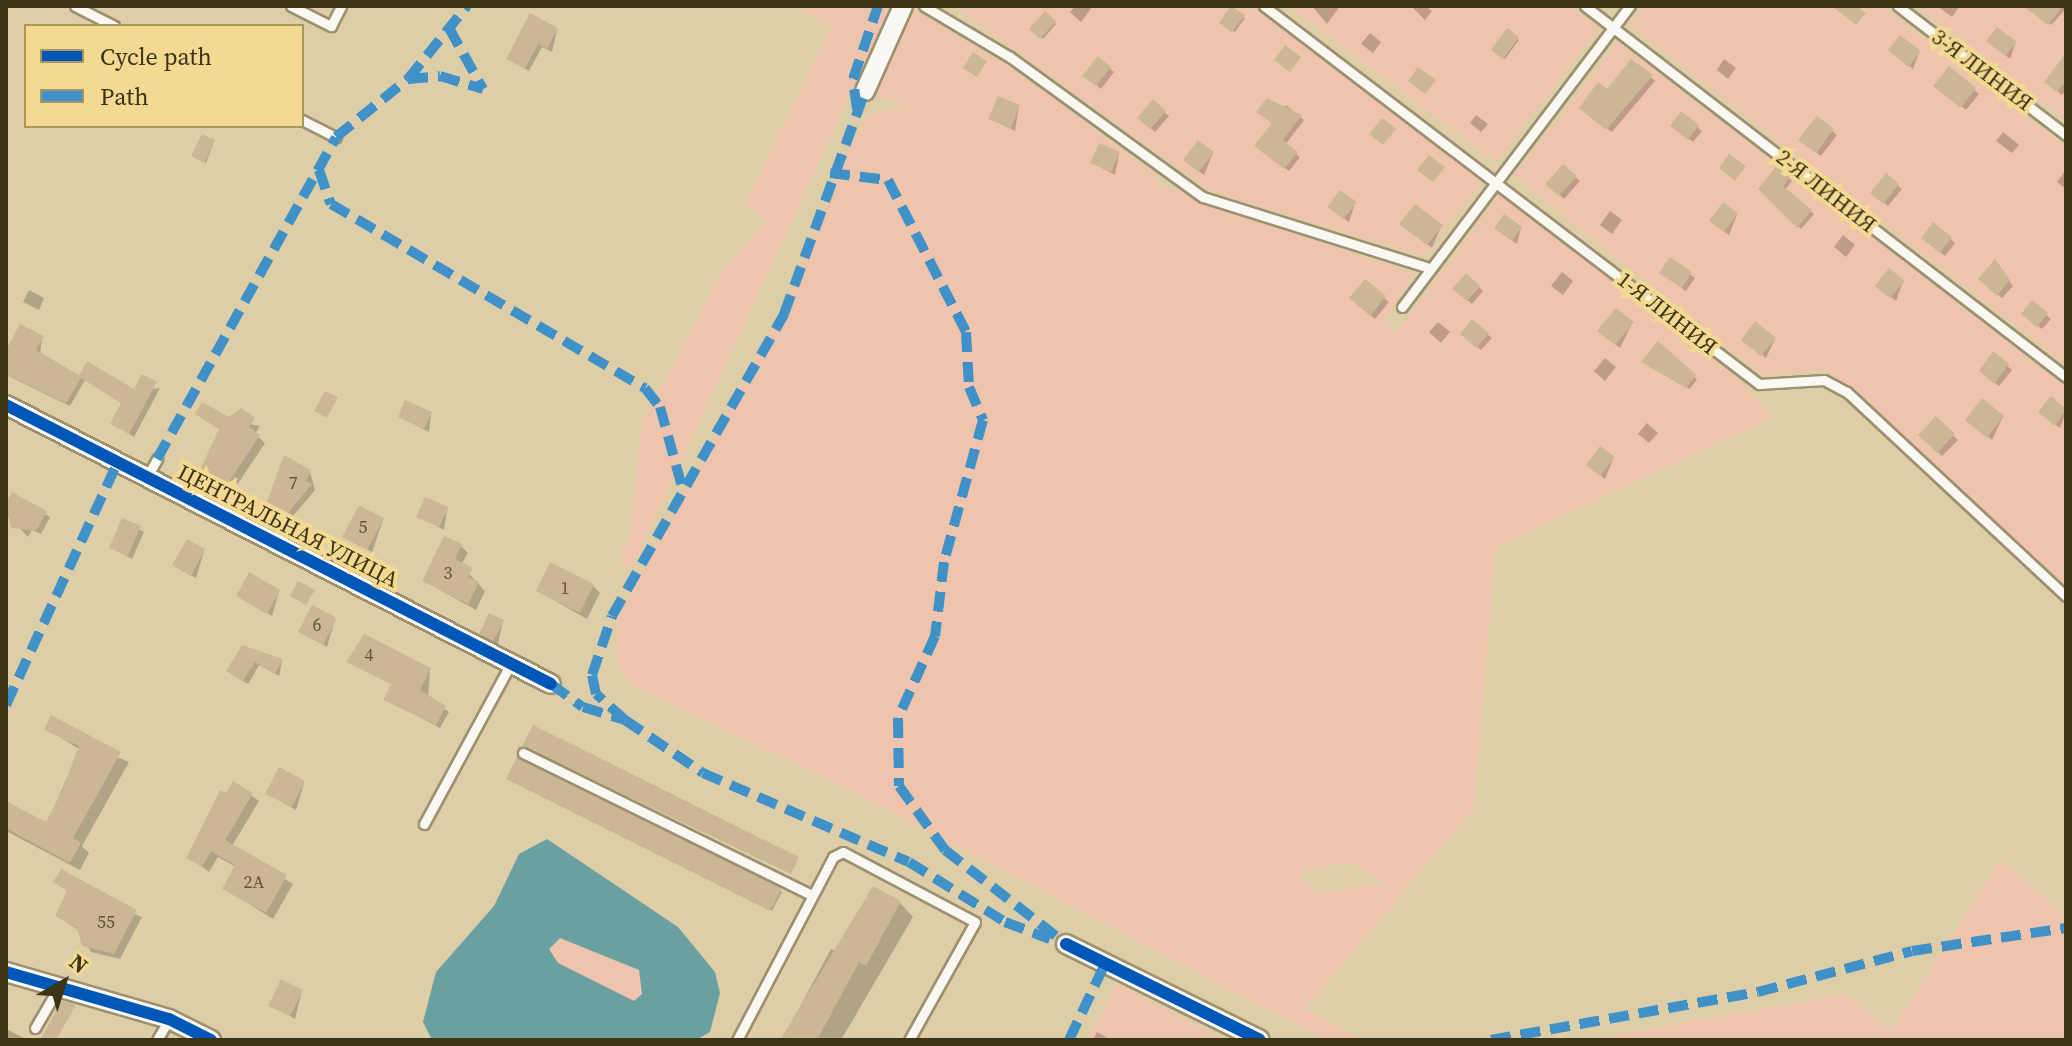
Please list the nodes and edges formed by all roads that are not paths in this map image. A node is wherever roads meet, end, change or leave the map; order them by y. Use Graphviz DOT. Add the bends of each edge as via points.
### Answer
graph roads {
  1 [pos="75,6"];
  2 [pos="291,6"];
  3 [pos="341,6"];
  4 [pos="903,6"];
  5 [pos="924,6"];
  6 [pos="1264,6"];
  7 [pos="1585,6"];
  8 [pos="1630,6"];
  9 [pos="1898,6"];
  10 [pos="110,24"];
  11 [pos="1614,27"];
  12 [pos="865,91"];
  13 [pos="304,121"];
  14 [pos="2066,135"];
  15 [pos="336,137"];
  16 [pos="1496,180"];
  17 [pos="1426,267"];
  18 [pos="1402,307"];
  19 [pos="2066,377"];
  20 [pos="6,405"];
  21 [pos="157,459"];
  22 [pos="147,477"];
  23 [pos="2066,596"];
  24 [pos="511,663"];
  25 [pos="551,684"];
  26 [pos="523,753"];
  27 [pos="424,824"];
  28 [pos="812,895"];
  29 [pos="1066,944"];
  30 [pos="6,972"];
  31 [pos="61,992"];
  32 [pos="169,1019"];
  33 [pos="35,1028"];
  34 [pos="157,1040"];
  35 [pos="211,1040"];
  36 [pos="737,1040"];
  37 [pos="909,1040"];
  38 [pos="1260,1040"];
  1 -- 10 [label="lane"];
  2 -- 3 [label="lane" via="331,26"];
  4 -- 12 [label="street"];
  5 -- 17 [label="lane" via="1010,57 1203,197"];
  6 -- 16 [label="lane, 1-Я ЛИНИЯ"];
  7 -- 11 [label="lane, 2-Я ЛИНИЯ"];
  8 -- 11 [label="lane"];
  9 -- 14 [label="lane, 3-Я ЛИНИЯ"];
  11 -- 16 [label="lane"];
  11 -- 19 [label="lane, 2-Я ЛИНИЯ"];
  13 -- 15 [label="lane"];
  16 -- 17 [label="lane"];
  16 -- 23 [label="lane, 1-Я ЛИНИЯ" via="1759,384 1824,380 1847,392"];
  17 -- 18 [label="lane"];
  20 -- 22 [label="street, ЦЕНТРАЛЬНАЯ УЛИЦА"];
  21 -- 22 [label="lane"];
  22 -- 24 [label="street, ЦЕНТРАЛЬНАЯ УЛИЦА"];
  24 -- 25 [label="street, ЦЕНТРАЛЬНАЯ УЛИЦА"];
  24 -- 27 [label="lane"];
  26 -- 28 [label="lane"];
  28 -- 36 [label="lane"];
  28 -- 37 [label="lane" via="843,852 975,922"];
  29 -- 38 [label="street"];
  30 -- 31 [label="street"];
  31 -- 32 [label="street"];
  31 -- 33 [label="lane"];
  32 -- 34 [label="lane"];
  32 -- 35 [label="street"];
}
